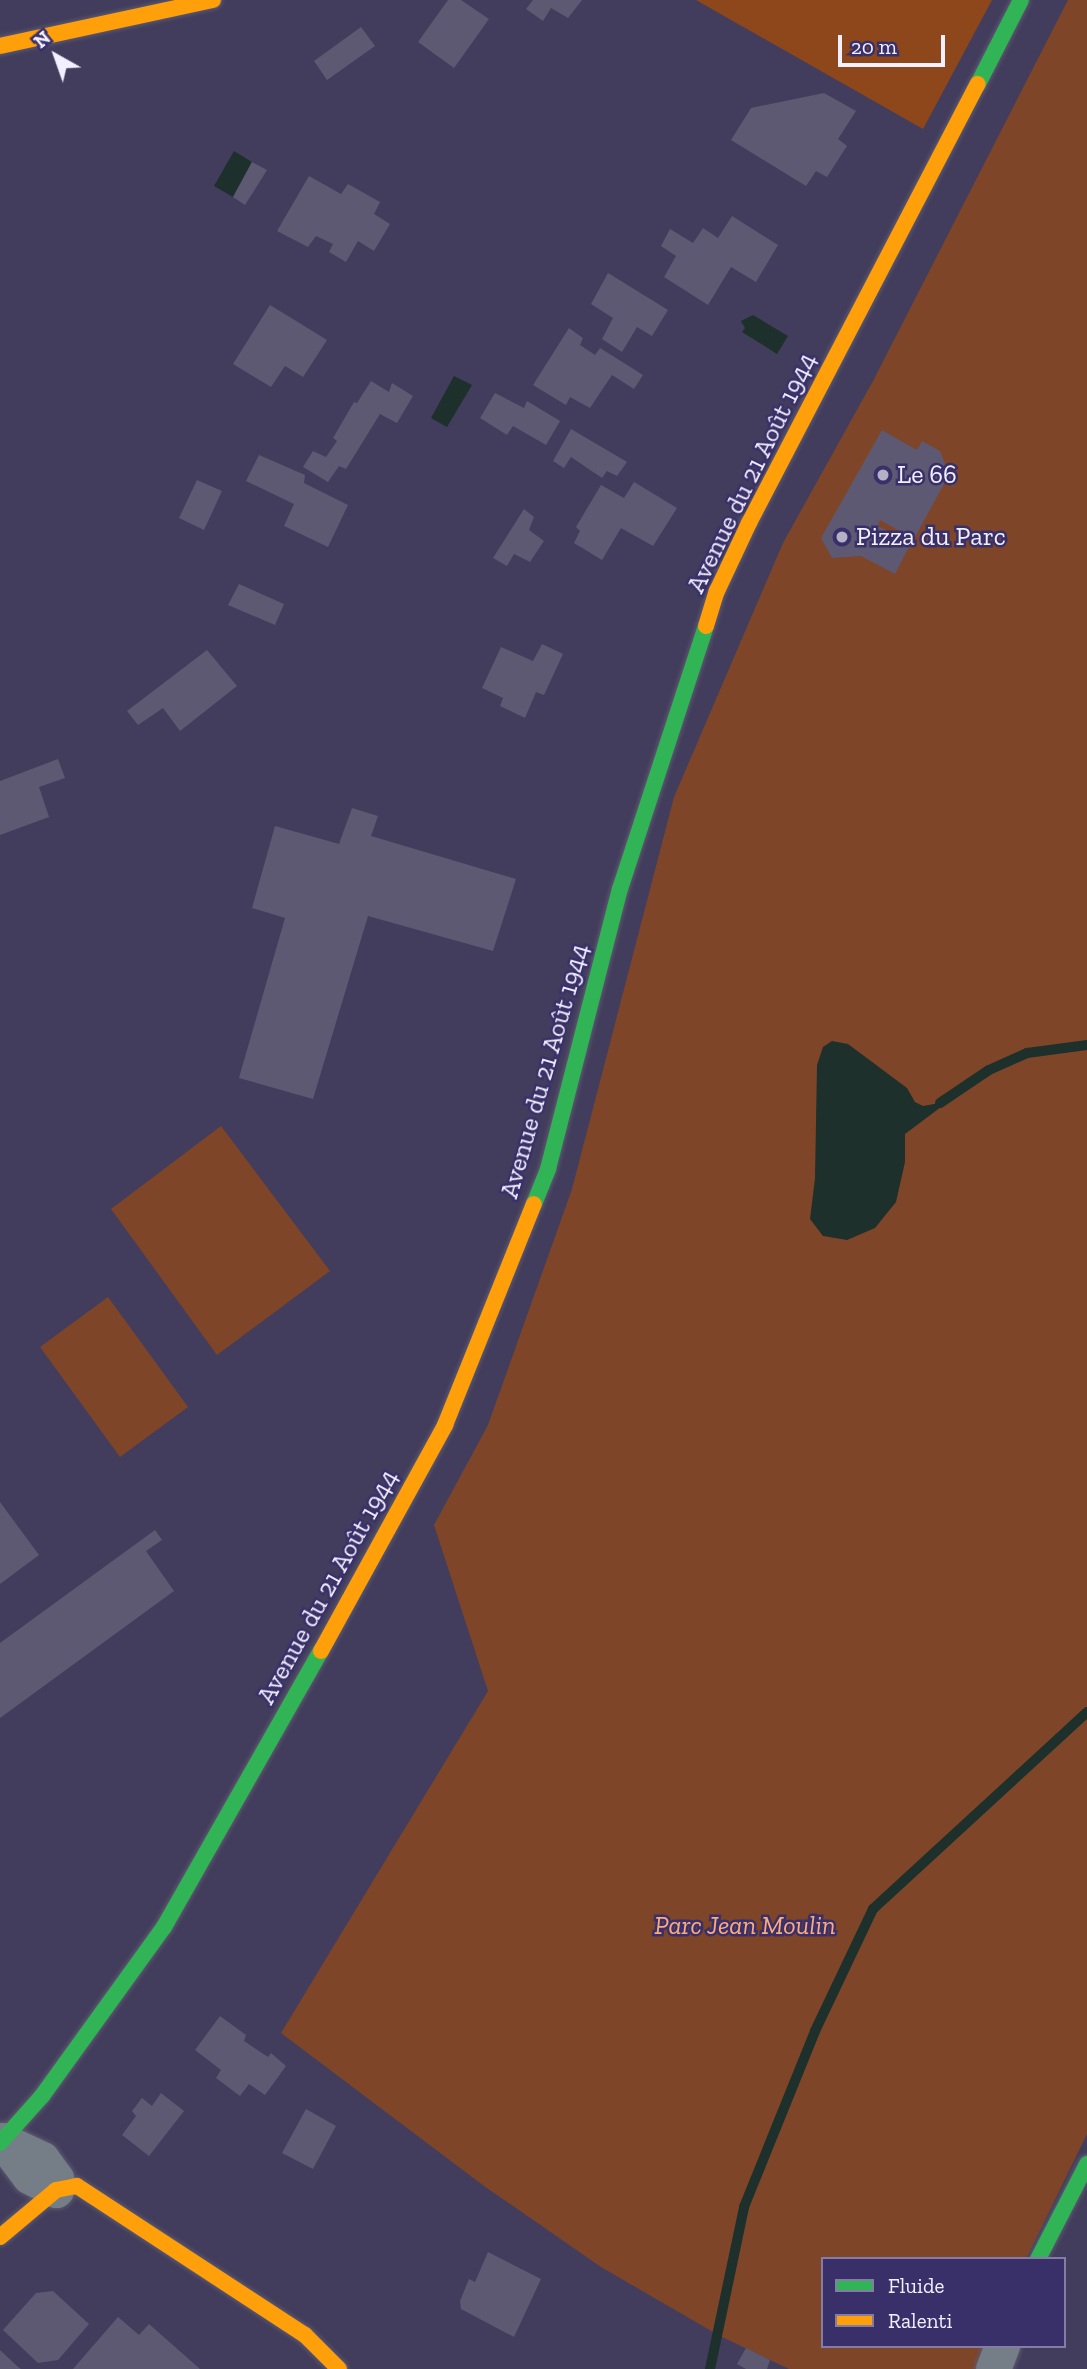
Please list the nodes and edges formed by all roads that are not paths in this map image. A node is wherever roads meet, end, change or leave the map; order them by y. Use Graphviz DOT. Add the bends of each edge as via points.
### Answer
graph roads {
  1 [pos="213,0"];
  2 [pos="1021,0"];
  3 [pos="0,46"];
  4 [pos="1,2142"];
  5 [pos="1087,2164"];
  6 [pos="56,2190"];
  7 [pos="0,2237"];
  8 [pos="1039,2257"];
  9 [pos="1001,2348"];
  10 [pos="339,2369"];
  11 [pos="993,2369"];
  1 -- 3 [label="main road"];
  2 -- 4 [label="main road, Avenue du 21 Août 1944" via="717,591 620,889 548,1169 445,1425 164,1927 43,2096"];
  4 -- 6 [label="street" via="29,2176"];
  5 -- 8 [label="main road"];
  6 -- 7 [label="main road"];
  6 -- 10 [label="main road" via="77,2186 87,2191 305,2335"];
  9 -- 11 [label="street"];
}
